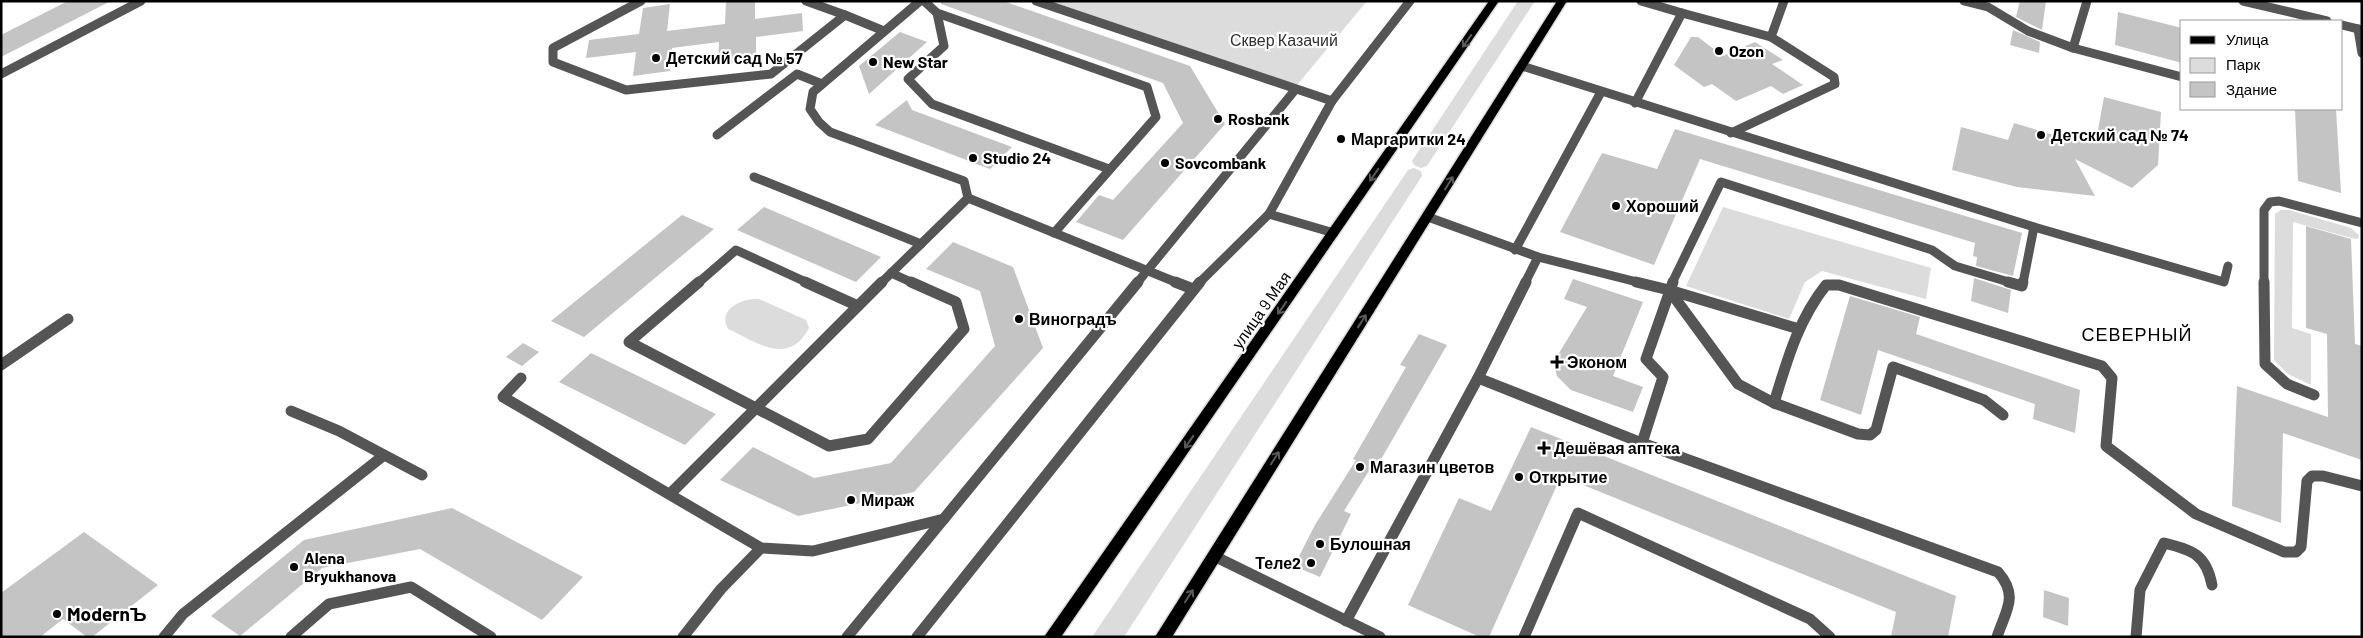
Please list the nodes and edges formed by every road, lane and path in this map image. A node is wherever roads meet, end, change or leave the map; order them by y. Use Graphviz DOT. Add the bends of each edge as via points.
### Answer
graph roads {
  1 [pos="141,1"];
  2 [pos="641,1"];
  3 [pos="806,1"];
  4 [pos="920,1"];
  5 [pos="924,1"];
  6 [pos="1036,1"];
  7 [pos="1410,1"];
  8 [pos="1494,1"];
  9 [pos="1562,1"];
  10 [pos="1641,1"];
  11 [pos="1784,1"];
  12 [pos="1964,1"];
  13 [pos="2087,1"];
  14 [pos="2243,1"];
  15 [pos="936,13"];
  16 [pos="1682,13"];
  17 [pos="846,15"];
  18 [pos="2322,20"];
  19 [pos="2343,25"];
  20 [pos="2360,29"];
  21 [pos="884,31"];
  22 [pos="1771,37"];
  23 [pos="2073,48"];
  24 [pos="2362,53"];
  25 [pos="1522,66"];
  26 [pos="780,67"];
  27 [pos="1,74"];
  28 [pos="797,74"];
  29 [pos="2180,76"];
  30 [pos="822,84"];
  31 [pos="1295,90"];
  32 [pos="1601,92"];
  33 [pos="1332,102"];
  34 [pos="1635,102"];
  35 [pos="1731,133"];
  36 [pos="717,135"];
  37 [pos="1109,169"];
  38 [pos="754,177"];
  39 [pos="968,198"];
  40 [pos="1269,214"];
  41 [pos="1428,217"];
  42 [pos="2362,223"];
  43 [pos="2034,227"];
  44 [pos="1054,233"];
  45 [pos="1334,233"];
  46 [pos="921,244"];
  47 [pos="1514,250"];
  48 [pos="1538,257"];
  49 [pos="2228,266"];
  50 [pos="1148,270"];
  51 [pos="891,273"];
  52 [pos="1192,289"];
  53 [pos="1669,290"];
  54 [pos="858,306"];
  55 [pos="68,319"];
  56 [pos="1799,329"];
  57 [pos="1,365"];
  58 [pos="521,378"];
  59 [pos="1478,378"];
  60 [pos="2314,395"];
  61 [pos="1774,403"];
  62 [pos="755,409"];
  63 [pos="291,412"];
  64 [pos="2004,414"];
  65 [pos="1642,443"];
  66 [pos="383,456"];
  67 [pos="422,475"];
  68 [pos="2362,486"];
  69 [pos="670,494"];
  70 [pos="944,518"];
  71 [pos="761,548"];
  72 [pos="1214,556"];
  73 [pos="2212,585"];
  74 [pos="1346,621"];
  75 [pos="164,637"];
  76 [pos="291,637"];
  77 [pos="491,637"];
  78 [pos="682,637"];
  79 [pos="847,637"];
  80 [pos="918,637"];
  81 [pos="1052,637"];
  82 [pos="1163,637"];
  83 [pos="1380,637"];
  84 [pos="1524,637"];
  85 [pos="1830,637"];
  86 [pos="1997,637"];
  87 [pos="2136,637"];
  1 -- 27 [label="street"];
  2 -- 26 [label="street" via="553,48 553,62 626,90 771,74"];
  3 -- 17 [label="street"];
  4 -- 21 [label="street"];
  5 -- 15 [label="street"];
  6 -- 31 [label="street"];
  7 -- 33 [label="street"];
  8 -- 45 [label="main road, улица 9 Мая, one-way"];
  9 -- 25 [label="main road"];
  10 -- 16 [label="street"];
  11 -- 22 [label="street"];
  12 -- 23 [label="street" via="1988,7 2028,31"];
  13 -- 23 [label="street"];
  14 -- 18 [label="street"];
  15 -- 37 [label="street" via="944,46 908,78 932,104"];
  15 -- 37 [label="street" via="1147,87 1156,117"];
  16 -- 22 [label="street"];
  16 -- 34 [label="street"];
  17 -- 21 [label="street"];
  17 -- 26 [label="street"];
  19 -- 20 [label="street"];
  20 -- 24 [label="street"];
  21 -- 30 [label="street"];
  22 -- 35 [label="street" via="1834,77 1835,84"];
  23 -- 29 [label="street"];
  25 -- 32 [label="street"];
  41 -- 25 [label="main road, one-way"];
  26 -- 28 [label="street"];
  28 -- 30 [label="street"];
  28 -- 36 [label="street"];
  30 -- 39 [label="street" via="812,92 810,109 830,132 964,181"];
  31 -- 33 [label="street"];
  31 -- 50 [label="street"];
  32 -- 34 [label="street"];
  32 -- 47 [label="street"];
  33 -- 40 [label="street"];
  34 -- 35 [label="street"];
  35 -- 43 [label="street"];
  37 -- 44 [label="street"];
  38 -- 46 [label="street"];
  39 -- 44 [label="street"];
  39 -- 46 [label="street"];
  40 -- 45 [label="street"];
  40 -- 52 [label="street"];
  41 -- 47 [label="street"];
  72 -- 41 [label="main road, one-way"];
  42 -- 60 [label="street" via="2279,201 2270,202 2264,210 2265,364 2287,384"];
  43 -- 49 [label="street" via="2224,282"];
  43 -- 53 [label="street" via="2022,286 1955,266 1932,250 1721,182"];
  44 -- 50 [label="street"];
  45 -- 81 [label="main road, улица 9 Мая, one-way"];
  46 -- 51 [label="street"];
  47 -- 48 [label="street"];
  48 -- 53 [label="street"];
  48 -- 59 [label="street"];
  50 -- 52 [label="street"];
  50 -- 70 [label="street"];
  51 -- 54 [label="street"];
  51 -- 62 [label="street" via="956,302 964,329 868,439 829,446"];
  52 -- 80 [label="street"];
  53 -- 56 [label="street"];
  53 -- 61 [label="street" via="1738,384"];
  53 -- 65 [label="street" via="1646,359 1663,377"];
  54 -- 62 [label="street"];
  54 -- 62 [label="street" via="736,250 629,342"];
  55 -- 57 [label="street"];
  56 -- 61 [label="street"];
  56 -- 68 [label="street" via="1826,285 1839,285 2102,366 2112,378 2106,446 2196,514 2284,552 2296,552 2301,547 2307,482 2312,476"];
  58 -- 69 [label="street" via="503,397"];
  59 -- 65 [label="street"];
  59 -- 74 [label="street"];
  61 -- 64 [label="street" via="1858,434 1870,435 1876,430 1893,367 1984,400"];
  62 -- 69 [label="street"];
  63 -- 66 [label="street" via="339,431"];
  65 -- 86 [label="street" via="1998,572 2008,583 2011,596"];
  66 -- 67 [label="street"];
  66 -- 75 [label="street" via="183,614"];
  69 -- 71 [label="street"];
  70 -- 71 [label="street" via="813,551"];
  70 -- 79 [label="street"];
  71 -- 78 [label="street" via="721,589"];
  72 -- 74 [label="street"];
  82 -- 72 [label="main road, one-way"];
  73 -- 87 [label="street" via="2210,568 2193,550 2164,542 2140,590"];
  74 -- 83 [label="street"];
  76 -- 77 [label="street" via="329,604 412,587"];
  84 -- 85 [label="street" via="1578,513 1810,619"];
}
